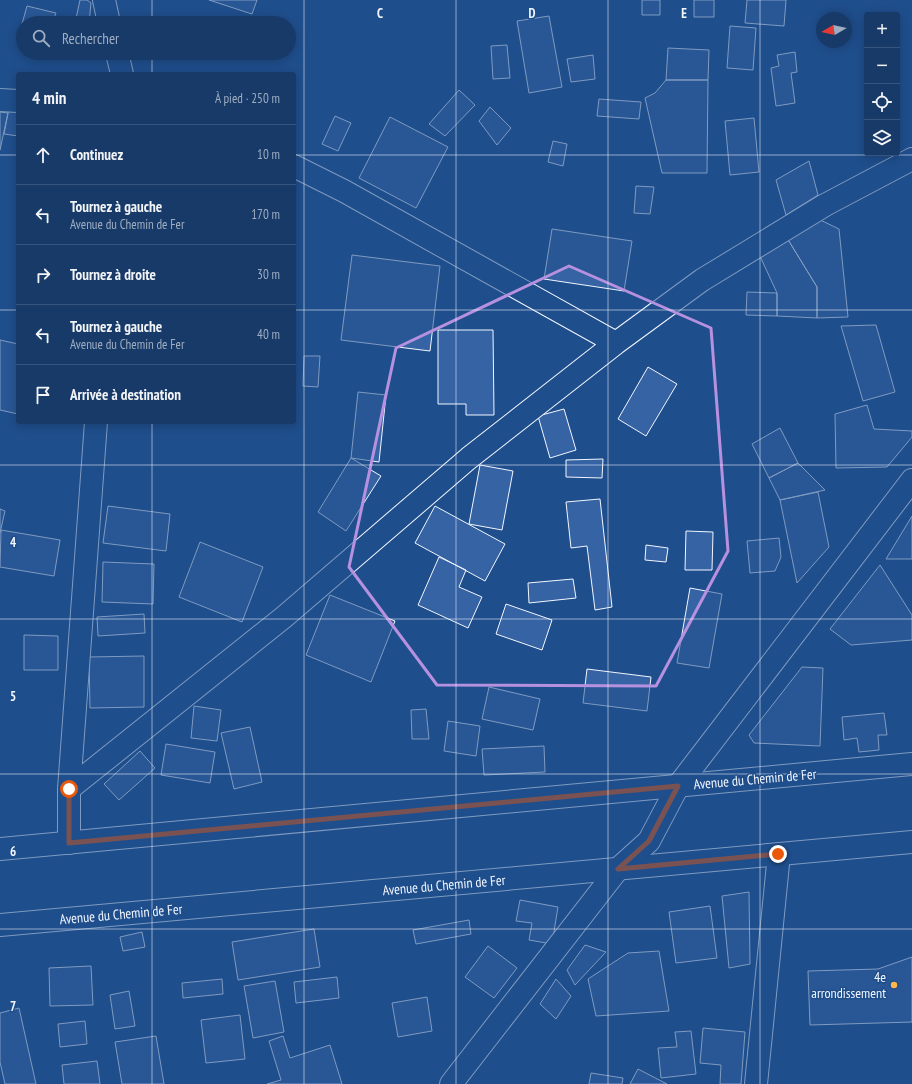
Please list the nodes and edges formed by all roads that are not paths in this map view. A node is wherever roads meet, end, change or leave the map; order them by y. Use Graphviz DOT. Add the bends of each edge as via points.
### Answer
graph roads {
  1 [pos="104,0"];
  2 [pos="107,16"];
  3 [pos="119,60"];
  4 [pos="122,72"];
  5 [pos="0,100"];
  6 [pos="16,102"];
  7 [pos="912,159"];
  8 [pos="296,167"];
  9 [pos="616,343"];
  10 [pos="96,424"];
  11 [pos="912,480"];
  12 [pos="912,764"];
  13 [pos="678,786"];
  14 [pos="69,789"];
  15 [pos="912,842"];
  16 [pos="69,843"];
  17 [pos="0,849"];
  18 [pos="778,854"];
  19 [pos="618,869"];
  20 [pos="0,925"];
  21 [pos="451,1084"];
  22 [pos="756,1084"];
  1 -- 2 [label="street"];
  3 -- 4 [label="street"];
  5 -- 6 [label="street"];
  7 -- 9 [label="street" via="825,205 702,280"];
  8 -- 9 [label="street" via="344,191"];
  9 -- 14 [label="street" via="474,454 284,617"];
  10 -- 14 [label="street"];
  11 -- 13 [label="street"];
  12 -- 13 [label="street, Avenue du Chemin de Fer"];
  13 -- 16 [label="street, Avenue du Chemin de Fer"];
  13 -- 19 [label="street" via="649,841"];
  14 -- 16 [label="street"];
  15 -- 18 [label="street, Avenue du Chemin de Fer"];
  16 -- 17 [label="street, Avenue du Chemin de Fer"];
  18 -- 19 [label="street, Avenue du Chemin de Fer"];
  18 -- 22 [label="street"];
  19 -- 20 [label="street, Avenue du Chemin de Fer"];
  19 -- 21 [label="street"];
}
